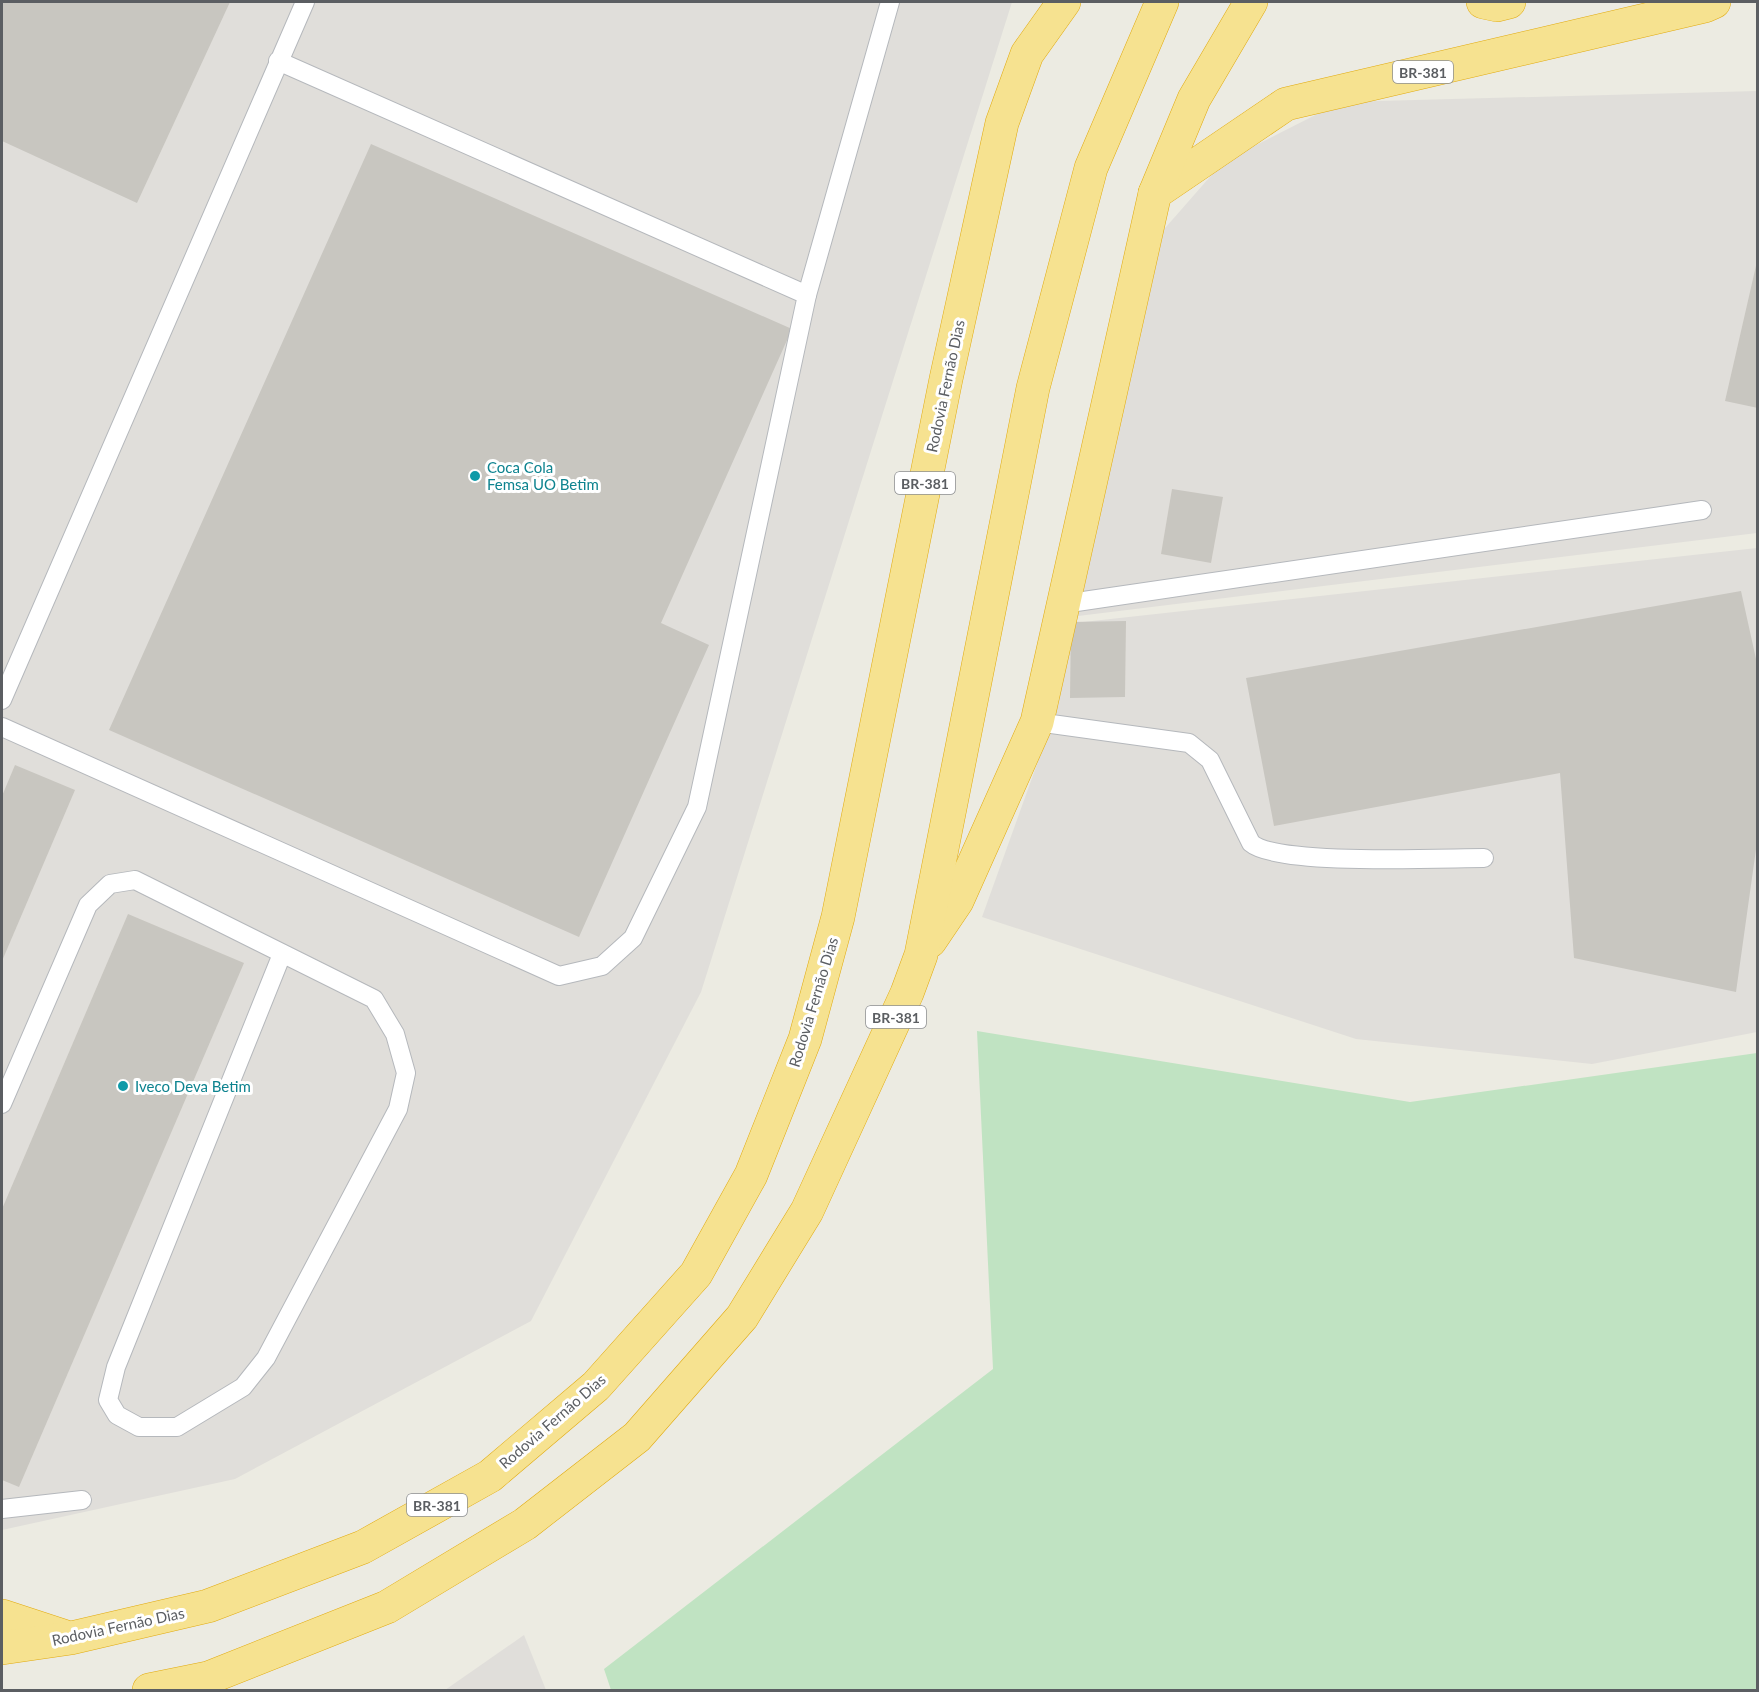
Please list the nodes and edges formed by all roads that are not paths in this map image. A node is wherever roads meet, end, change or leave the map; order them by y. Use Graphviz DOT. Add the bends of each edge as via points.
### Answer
graph roads {
  1 [pos="305,2"];
  2 [pos="890,2"];
  3 [pos="1037,2"];
  4 [pos="1064,2"];
  5 [pos="1162,2"];
  6 [pos="1251,2"];
  7 [pos="1483,2"];
  8 [pos="1509,2"];
  9 [pos="1714,2"];
  10 [pos="1027,54"];
  11 [pos="278,61"];
  12 [pos="1155,193"];
  13 [pos="807,295"];
  14 [pos="1702,510"];
  15 [pos="1063,604"];
  16 [pos="2,700"];
  17 [pos="1037,722"];
  18 [pos="2,726"];
  19 [pos="1484,858"];
  20 [pos="282,954"];
  21 [pos="921,955"];
  22 [pos="2,1104"];
  23 [pos="82,1500"];
  24 [pos="2,1509"];
  25 [pos="2,1616"];
  26 [pos="71,1638"];
  27 [pos="2,1648"];
  28 [pos="149,1690"];
  1 -- 11 [label="lane"];
  2 -- 13 [label="lane"];
  3 -- 10 [label="highway"];
  4 -- 10 [label="highway, Rodovia Fernão Dias / BR-381"];
  5 -- 21 [label="highway, BR-381" via="1092,168 1033,388"];
  6 -- 12 [label="highway" via="1194,99"];
  7 -- 8 [label="highway"];
  9 -- 12 [label="highway, BR-381" via="1286,104"];
  10 -- 26 [label="highway, Rodovia Fernão Dias / BR-381" via="1002,123 838,917 806,1039 751,1175 696,1274 596,1386 490,1476 363,1547 208,1606"];
  11 -- 13 [label="lane"];
  11 -- 16 [label="lane"];
  12 -- 15 [label="highway"];
  13 -- 18 [label="lane" via="698,807 633,938 602,966 559,976"];
  14 -- 15 [label="lane"];
  15 -- 17 [label="highway"];
  17 -- 19 [label="lane" via="1189,743 1210,760 1251,843 1260,850 1302,857"];
  17 -- 21 [label="highway" via="957,901"];
  20 -- 20 [label="lane" via="116,1367 108,1400 117,1415 139,1427 177,1427 243,1387 256,1373 398,1109 406,1073 395,1034 374,999"];
  20 -- 22 [label="lane" via="135,880 110,884 88,905"];
  21 -- 28 [label="highway, BR-381" via="807,1211 742,1317 637,1437 525,1524 387,1607 208,1678"];
  23 -- 24 [label="lane"];
  25 -- 26 [label="highway"];
  26 -- 27 [label="highway, Rodovia Fernão Dias / BR-381"];
}
